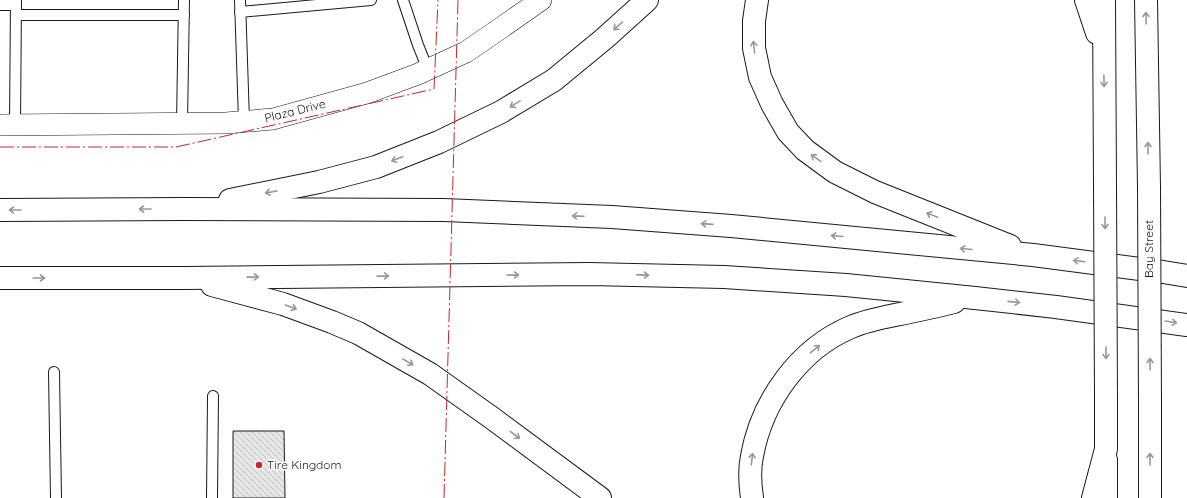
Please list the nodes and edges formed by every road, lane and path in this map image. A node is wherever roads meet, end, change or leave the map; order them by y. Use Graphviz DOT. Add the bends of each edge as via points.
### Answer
graph roads {
  1 [pos="184,0"];
  2 [pos="240,0"];
  3 [pos="371,0"];
  4 [pos="403,0"];
  5 [pos="541,0"];
  6 [pos="647,0"];
  7 [pos="757,0"];
  8 [pos="1086,0"];
  9 [pos="1104,0"];
  10 [pos="1146,0"];
  11 [pos="0,5"];
  12 [pos="16,7"];
  13 [pos="240,12"];
  14 [pos="184,15"];
  15 [pos="1104,54"];
  16 [pos="428,70"];
  17 [pos="244,121"];
  18 [pos="182,123"];
  19 [pos="7,125"];
  20 [pos="184,209"];
  21 [pos="0,210"];
  22 [pos="1033,255"];
  23 [pos="1187,276"];
  24 [pos="0,278"];
  25 [pos="186,278"];
  26 [pos="975,298"];
  27 [pos="1187,325"];
  28 [pos="54,372"];
  29 [pos="213,396"];
  30 [pos="1106,449"];
  31 [pos="56,498"];
  32 [pos="212,498"];
  33 [pos="600,498"];
  34 [pos="752,498"];
  35 [pos="1093,498"];
  36 [pos="1106,498"];
  37 [pos="1150,498"];
  1 -- 14 [label="lane"];
  2 -- 13 [label="lane"];
  3 -- 13 [label="lane"];
  4 -- 16 [label="lane"];
  5 -- 16 [label="street, Plaza Drive" via="466,52"];
  6 -- 20 [label="main road, one-way" via="554,80 501,112 439,142 376,167 319,182"];
  22 -- 7 [label="main road, one-way" via="875,192 835,172 805,150 788,132 760,77 754,48"];
  8 -- 15 [label="main road"];
  9 -- 15 [label="main road"];
  37 -- 10 [label="main road, Bay Street, one-way, bridge"];
  11 -- 12 [label="lane"];
  12 -- 14 [label="lane"];
  12 -- 19 [label="lane"];
  13 -- 17 [label="lane"];
  14 -- 18 [label="lane"];
  15 -- 30 [label="main road, one-way, bridge"];
  16 -- 17 [label="street, Plaza Drive" via="367,93 273,118"];
  17 -- 18 [label="street, Plaza Drive"];
  18 -- 19 [label="street, Plaza Drive"];
  20 -- 21 [label="main road, one-way"];
  22 -- 20 [label="main road, one-way" via="612,217 444,210"];
  23 -- 22 [label="main road, one-way"];
  24 -- 25 [label="main road, one-way"];
  25 -- 26 [label="main road, one-way" via="589,274 724,277 846,285"];
  25 -- 33 [label="main road, one-way" via="283,304 358,333 430,374"];
  26 -- 27 [label="main road, one-way"];
  34 -- 26 [label="main road, one-way" via="751,457 767,408 795,368 814,349 852,326"];
  28 -- 31 [label="lane"];
  29 -- 32 [label="lane"];
  30 -- 35 [label="main road"];
  30 -- 36 [label="main road"];
}
